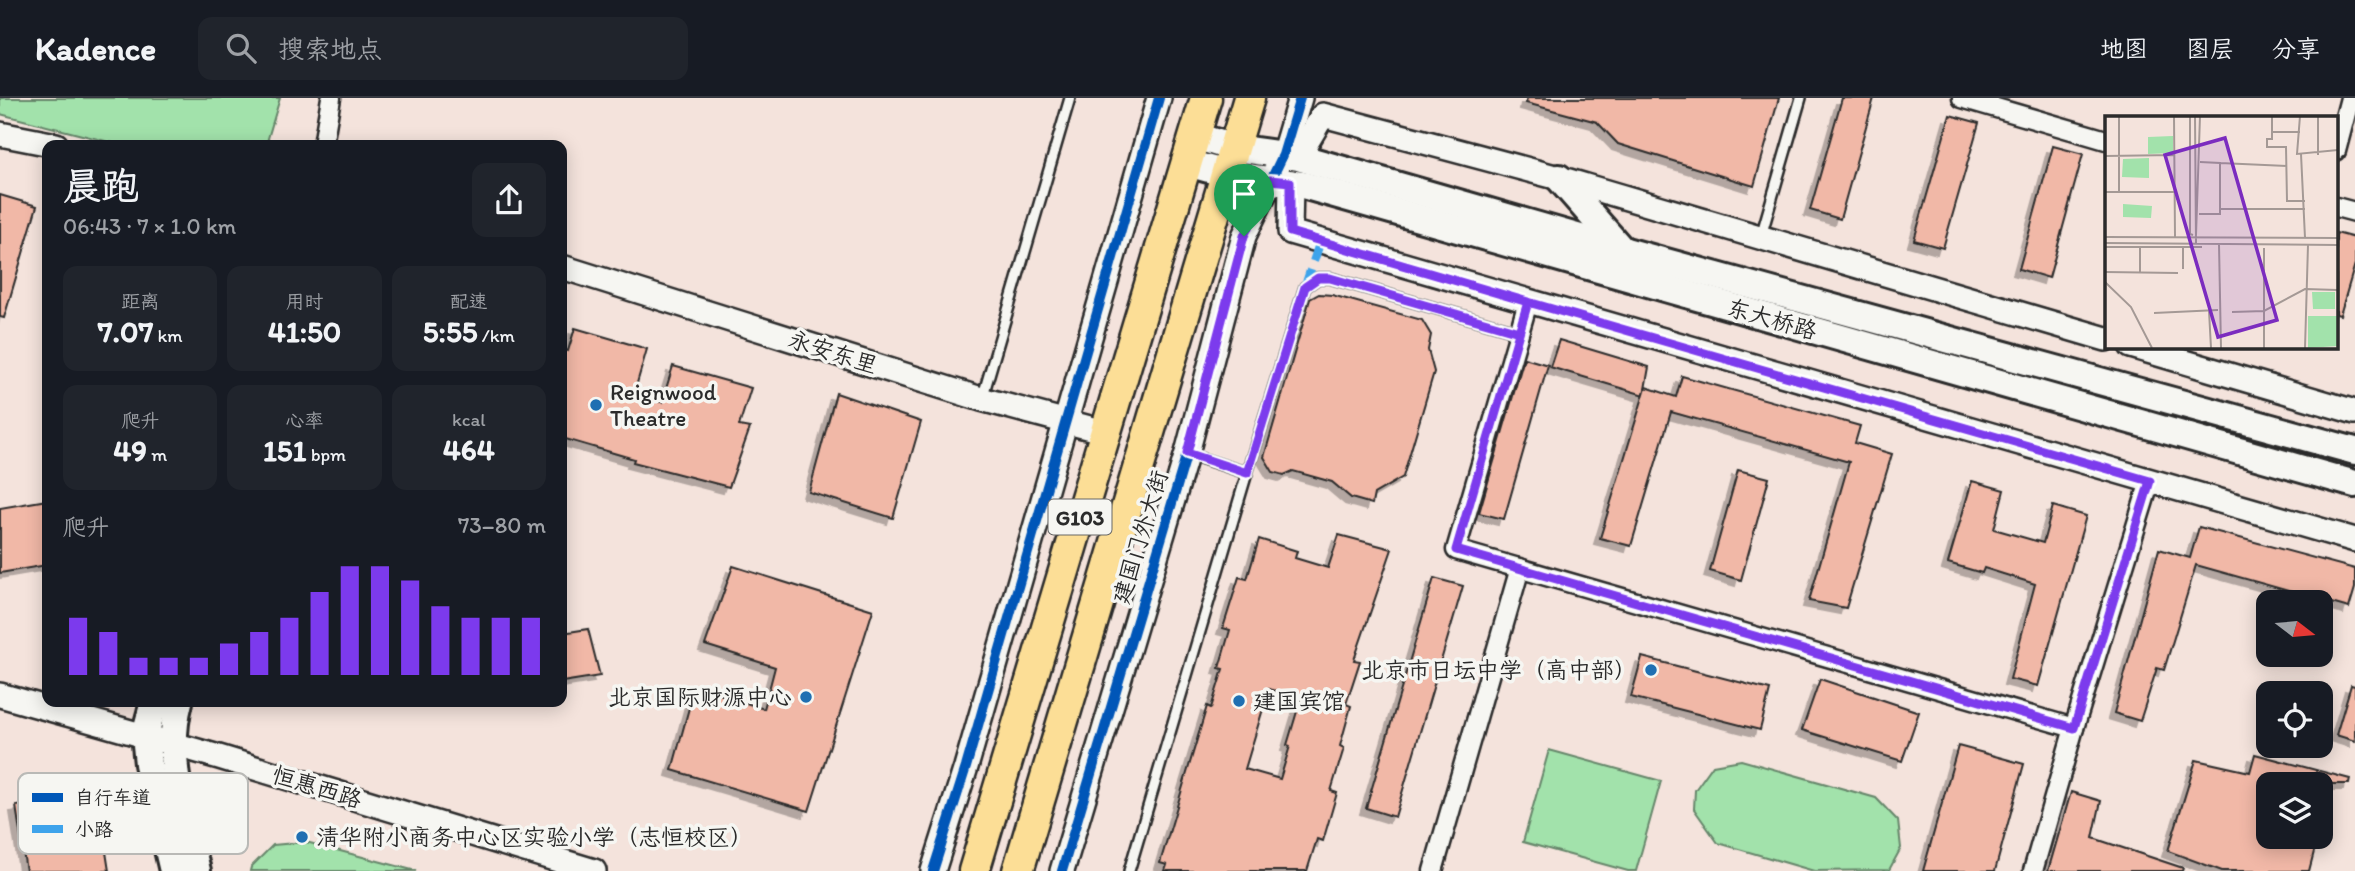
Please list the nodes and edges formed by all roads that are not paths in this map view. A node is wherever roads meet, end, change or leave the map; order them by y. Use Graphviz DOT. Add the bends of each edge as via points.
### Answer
graph roads {
  1 [pos="331,98"];
  2 [pos="1070,98"];
  3 [pos="1159,98"];
  4 [pos="1206,98"];
  5 [pos="1249,98"];
  6 [pos="1300,98"];
  7 [pos="1801,98"];
  8 [pos="1962,98"];
  9 [pos="2350,98"];
  10 [pos="0,134"];
  11 [pos="324,140"];
  12 [pos="2105,140"];
  13 [pos="42,142"];
  14 [pos="2338,143"];
  15 [pos="1191,149"];
  16 [pos="1291,156"];
  17 [pos="1230,161"];
  18 [pos="1559,178"];
  19 [pos="1280,181"];
  20 [pos="2338,208"];
  21 [pos="2355,212"];
  22 [pos="1760,237"];
  23 [pos="1622,250"];
  24 [pos="567,269"];
  25 [pos="1528,302"];
  26 [pos="1519,332"];
  27 [pos="2105,339"];
  28 [pos="2138,348"];
  29 [pos="981,399"];
  30 [pos="2355,412"];
  31 [pos="1066,422"];
  32 [pos="1105,432"];
  33 [pos="2355,451"];
  34 [pos="1187,453"];
  35 [pos="1247,473"];
  36 [pos="2150,481"];
  37 [pos="2355,484"];
  38 [pos="2355,540"];
  39 [pos="1520,568"];
  40 [pos="0,695"];
  41 [pos="42,707"];
  42 [pos="44,707"];
  43 [pos="153,707"];
  44 [pos="178,707"];
  45 [pos="2074,728"];
  46 [pos="145,735"];
  47 [pos="173,745"];
  48 [pos="150,773"];
  49 [pos="176,773"];
  50 [pos="594,871"];
  51 [pos="933,871"];
  52 [pos="974,871"];
  53 [pos="1018,871"];
  54 [pos="1062,871"];
  55 [pos="1129,871"];
  56 [pos="1433,871"];
  57 [pos="2033,871"];
  1 -- 11 [label="street"];
  2 -- 29 [label="lane"];
  3 -- 31 [label="street"];
  4 -- 15 [label="highway, G103"];
  5 -- 17 [label="highway, 建国门外大街 / G103"];
  6 -- 16 [label="street, 建国门外大街"];
  7 -- 22 [label="lane"];
  8 -- 12 [label="street"];
  9 -- 14 [label="street"];
  10 -- 13 [label="street"];
  15 -- 17 [label="main road, 东大桥路"];
  15 -- 32 [label="highway, G103"];
  16 -- 17 [label="main road, 东大桥路"];
  16 -- 18 [label="street" via="1323,114"];
  16 -- 19 [label="street, 建国门外大街"];
  16 -- 23 [label="main road, 东大桥路"];
  17 -- 19 [label="main road, 东大桥路"];
  17 -- 53 [label="highway, 建国门外大街 / G103"];
  18 -- 22 [label="street"];
  18 -- 23 [label="main road"];
  19 -- 25 [label="street" via="1290,232"];
  19 -- 34 [label="street, 建国门外大街" via="1244,236"];
  19 -- 37 [label="main road, 东大桥路"];
  20 -- 21 [label="street"];
  22 -- 27 [label="street"];
  23 -- 33 [label="main road, 东大桥路"];
  24 -- 29 [label="street, 永安东里"];
  25 -- 26 [label="street"];
  25 -- 36 [label="street"];
  26 -- 35 [label="lane" via="1318,278 1305,287"];
  26 -- 39 [label="street" via="1456,550"];
  28 -- 30 [label="street"];
  29 -- 31 [label="street, 永安东里"];
  31 -- 32 [label="street, 永安东里"];
  31 -- 51 [label="street"];
  32 -- 52 [label="highway, G103"];
  34 -- 35 [label="lane"];
  34 -- 54 [label="street, 建国门外大街"];
  35 -- 55 [label="lane"];
  36 -- 38 [label="street"];
  36 -- 45 [label="street"];
  39 -- 45 [label="street"];
  39 -- 56 [label="street"];
  40 -- 41 [label="street, 恒惠西路"];
  42 -- 46 [label="street, 恒惠西路"];
  43 -- 46 [label="main road"];
  44 -- 47 [label="main road"];
  45 -- 57 [label="street"];
  46 -- 47 [label="street, 恒惠西路"];
  46 -- 48 [label="main road"];
  47 -- 49 [label="main road"];
  47 -- 50 [label="street, 恒惠西路"];
}
